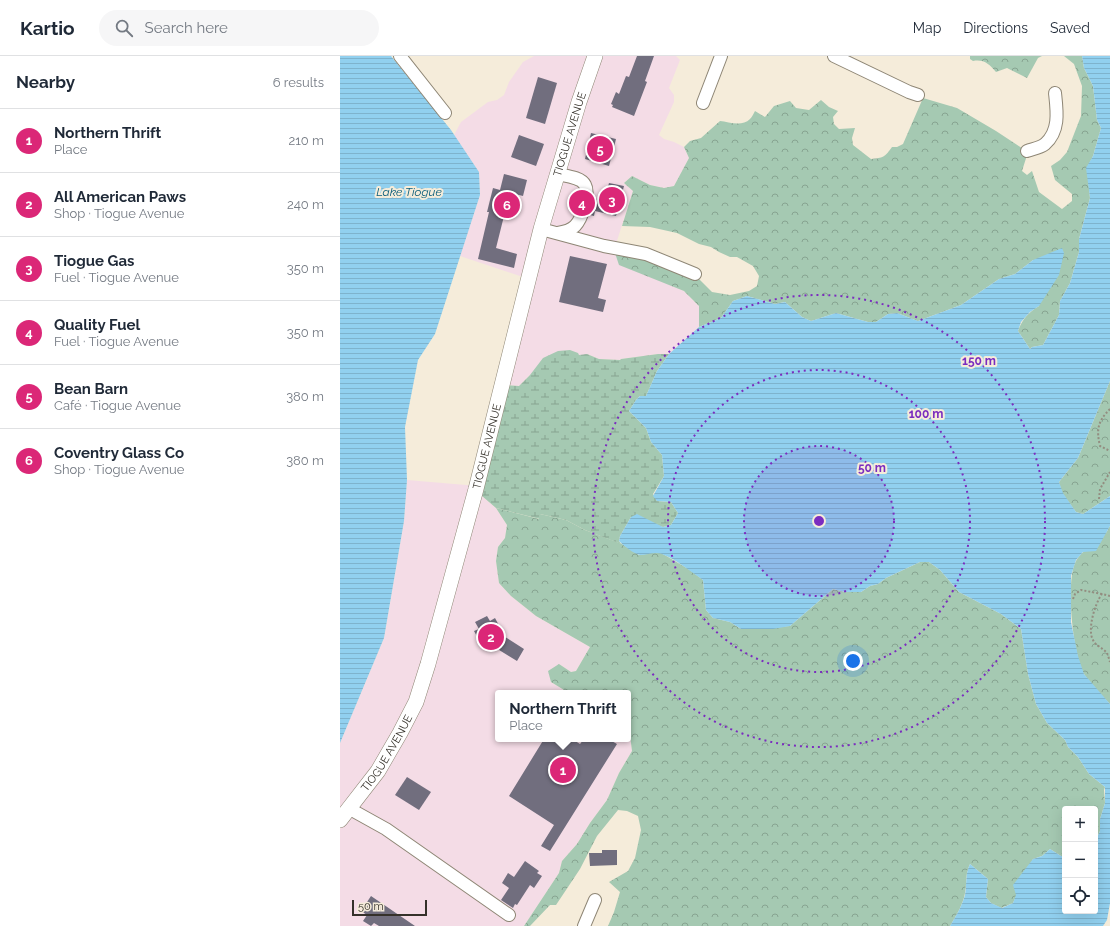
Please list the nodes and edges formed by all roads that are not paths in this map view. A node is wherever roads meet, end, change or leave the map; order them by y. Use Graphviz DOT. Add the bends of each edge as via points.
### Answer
graph roads {
  1 [pos="400,56"];
  2 [pos="595,56"];
  3 [pos="722,56"];
  4 [pos="834,56"];
  5 [pos="1055,93"];
  6 [pos="918,95"];
  7 [pos="703,103"];
  8 [pos="445,113"];
  9 [pos="1027,151"];
  10 [pos="557,174"];
  11 [pos="541,229"];
  12 [pos="558,233"];
  13 [pos="695,274"];
  14 [pos="350,808"];
  15 [pos="340,820"];
  16 [pos="595,900"];
  17 [pos="509,915"];
  18 [pos="584,926"];
  1 -- 8 [label="street"];
  2 -- 10 [label="main road, TIOGUE AVENUE"];
  3 -- 7 [label="street"];
  4 -- 6 [label="street"];
  5 -- 9 [label="street" via="1058,117 1053,135 1044,145"];
  10 -- 11 [label="main road, TIOGUE AVENUE"];
  10 -- 12 [label="street" via="577,179 585,184 588,193 581,218 569,230"];
  11 -- 12 [label="street"];
  11 -- 14 [label="main road, TIOGUE AVENUE" via="476,489 420,690 381,766"];
  12 -- 13 [label="street" via="646,254"];
  14 -- 15 [label="main road, TIOGUE AVENUE"];
  14 -- 17 [label="street" via="386,829"];
  16 -- 18 [label="street"];
}
